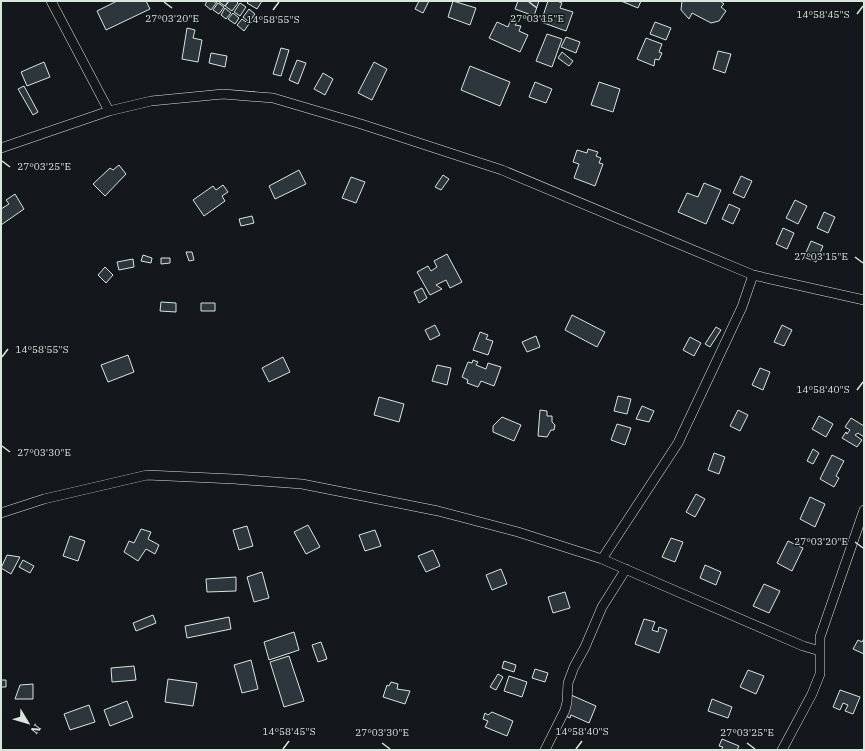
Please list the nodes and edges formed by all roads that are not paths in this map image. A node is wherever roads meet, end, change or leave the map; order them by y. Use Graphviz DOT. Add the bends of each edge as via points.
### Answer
graph roads {
  1 [pos="51,1"];
  2 [pos="109,110"];
  3 [pos="1,148"];
  4 [pos="753,275"];
  5 [pos="864,300"];
  6 [pos="864,510"];
  7 [pos="1,513"];
  8 [pos="602,559"];
  9 [pos="626,569"];
  10 [pos="820,651"];
  11 [pos="545,750"];
  12 [pos="782,750"];
  1 -- 2 [label="street"];
  2 -- 3 [label="street"];
  2 -- 4 [label="street" via="151,101 223,94 273,98 502,170"];
  4 -- 5 [label="street"];
  4 -- 8 [label="street" via="742,307 678,444"];
  6 -- 10 [label="street" via="820,638"];
  7 -- 8 [label="street" via="44,499 147,475 295,483 438,511 518,532"];
  8 -- 9 [label="street"];
  9 -- 10 [label="street" via="803,646"];
  9 -- 11 [label="street" via="602,607 574,667 568,683 563,715"];
  10 -- 12 [label="street" via="820,674"];
}
